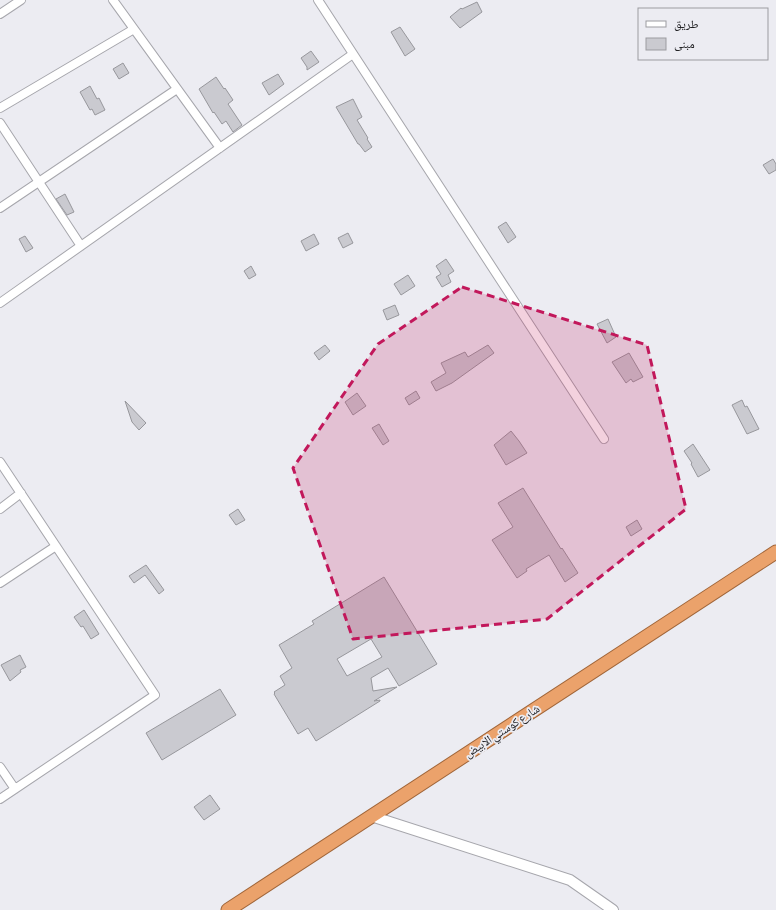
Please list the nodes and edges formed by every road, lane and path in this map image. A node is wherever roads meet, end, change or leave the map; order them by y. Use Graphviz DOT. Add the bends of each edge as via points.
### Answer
graph roads {
  1 [pos="21,0"];
  2 [pos="113,0"];
  3 [pos="318,0"];
  4 [pos="0,14"];
  5 [pos="134,29"];
  6 [pos="353,54"];
  7 [pos="177,89"];
  8 [pos="0,108"];
  9 [pos="0,123"];
  10 [pos="220,148"];
  11 [pos="38,182"];
  12 [pos="0,208"];
  13 [pos="81,246"];
  14 [pos="0,303"];
  15 [pos="604,439"];
  16 [pos="0,462"];
  17 [pos="21,493"];
  18 [pos="0,509"];
  19 [pos="56,546"];
  20 [pos="776,552"];
  21 [pos="0,583"];
  22 [pos="0,767"];
  23 [pos="15,790"];
  24 [pos="0,799"];
  25 [pos="372,816"];
  26 [pos="228,910"];
  27 [pos="613,910"];
  1 -- 4 [label="street"];
  2 -- 5 [label="street"];
  3 -- 6 [label="street"];
  5 -- 7 [label="street"];
  5 -- 8 [label="street"];
  6 -- 10 [label="street"];
  6 -- 15 [label="street"];
  7 -- 10 [label="street"];
  7 -- 11 [label="street"];
  9 -- 11 [label="street"];
  10 -- 13 [label="street"];
  11 -- 12 [label="street"];
  11 -- 13 [label="street"];
  13 -- 14 [label="street"];
  16 -- 17 [label="street"];
  17 -- 18 [label="street"];
  17 -- 19 [label="street"];
  19 -- 21 [label="street"];
  19 -- 23 [label="street" via="155,695"];
  20 -- 25 [label="highway, شارع كوستي الابيض"];
  22 -- 23 [label="street"];
  23 -- 24 [label="street"];
  25 -- 26 [label="highway, شارع كوستي الابيض"];
  25 -- 27 [label="street" via="570,880"];
}
